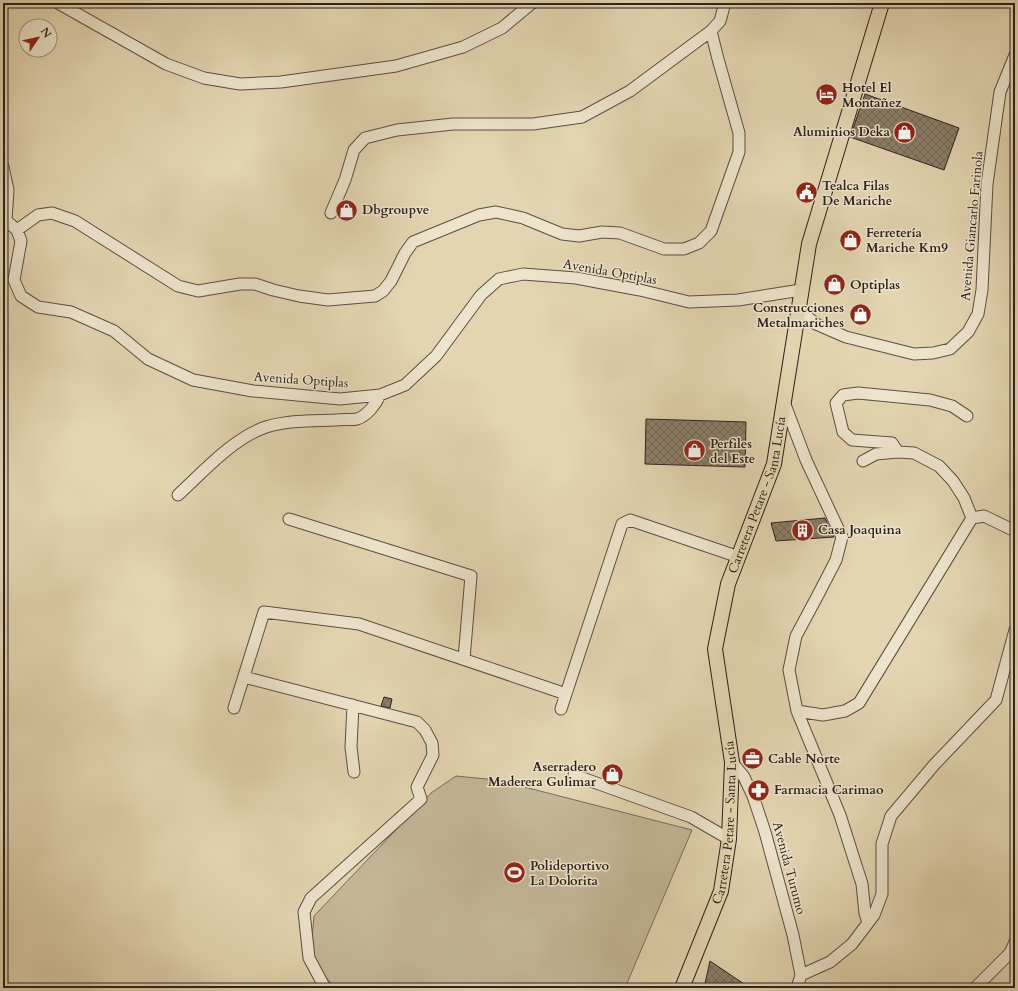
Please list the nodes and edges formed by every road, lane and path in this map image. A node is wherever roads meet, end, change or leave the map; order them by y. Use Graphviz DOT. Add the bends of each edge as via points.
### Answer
graph roads {
  1 [pos="58,3"];
  2 [pos="532,3"];
  3 [pos="725,3"];
  4 [pos="882,3"];
  5 [pos="712,31"];
  6 [pos="1015,55"];
  7 [pos="3,167"];
  8 [pos="331,213"];
  9 [pos="4,219"];
  10 [pos="17,230"];
  11 [pos="801,290"];
  12 [pos="798,310"];
  13 [pos="380,396"];
  14 [pos="784,402"];
  15 [pos="968,416"];
  16 [pos="898,452"];
  17 [pos="863,461"];
  18 [pos="178,495"];
  19 [pos="972,518"];
  20 [pos="289,519"];
  21 [pos="1015,531"];
  22 [pos="739,557"];
  23 [pos="1015,630"];
  24 [pos="464,659"];
  25 [pos="244,677"];
  26 [pos="566,694"];
  27 [pos="352,705"];
  28 [pos="234,708"];
  29 [pos="561,709"];
  30 [pos="797,711"];
  31 [pos="732,762"];
  32 [pos="354,772"];
  33 [pos="574,775"];
  34 [pos="729,839"];
  35 [pos="868,923"];
  36 [pos="1015,942"];
  37 [pos="801,975"];
  38 [pos="325,988"];
  39 [pos="682,988"];
  40 [pos="797,988"];
  41 [pos="975,988"];
  1 -- 2 [label="street" via="166,64 204,78 240,84 281,82 396,66 463,47 502,28"];
  3 -- 5 [label="street" via="720,21"];
  4 -- 11 [label="main road, Carretera Petare - Santa Lucía" via="808,244"];
  5 -- 8 [label="street" via="630,91 582,117 533,124 453,124 397,130 365,138 354,150"];
  5 -- 10 [label="street" via="739,133 739,152 711,231 699,243 684,249 664,249 620,233 602,232 579,236 562,234 523,218 496,212 479,215 413,242 391,281 375,296 328,300 286,293 255,284 198,291 178,286 75,221 52,213 38,214"];
  6 -- 12 [label="street, Avenida Giancarlo Farinola" via="1000,92 987,184 982,290 978,314 968,332 950,349 914,354 846,337 816,324"];
  7 -- 9 [label="street" via="8,190"];
  9 -- 10 [label="street"];
  10 -- 13 [label="street, Avenida Optiplas" via="21,241 14,280 21,296 38,307 71,312 114,331 148,359 193,380 253,391 340,399"];
  11 -- 12 [label="main road, Carretera Petare - Santa Lucía"];
  11 -- 13 [label="street, Avenida Optiplas" via="738,300 689,302 576,278 523,274 499,280 481,295 436,356 405,385"];
  12 -- 14 [label="main road, Carretera Petare - Santa Lucía"];
  13 -- 18 [label="street" via="368,412 358,419 291,422 266,427 250,434 233,444"];
  14 -- 22 [label="main road, Carretera Petare - Santa Lucía" via="774,464"];
  14 -- 30 [label="street" via="806,460 842,537 836,560 796,636 789,670"];
  15 -- 16 [label="street" via="952,406 930,400 858,393 843,395 836,403 843,432 852,440 892,443"];
  16 -- 17 [label="street" via="876,454"];
  16 -- 19 [label="street" via="914,453 940,466 964,498"];
  19 -- 21 [label="street" via="984,516"];
  19 -- 30 [label="street" via="859,703 845,711 822,715"];
  20 -- 24 [label="street" via="471,576"];
  22 -- 26 [label="street" via="630,520 622,524"];
  22 -- 31 [label="main road, Carretera Petare - Santa Lucía" via="728,584 715,649"];
  23 -- 35 [label="street" via="996,700 934,765 891,816 882,844 882,894"];
  24 -- 25 [label="street" via="359,624 264,612"];
  24 -- 26 [label="street"];
  25 -- 27 [label="street"];
  25 -- 28 [label="street"];
  26 -- 29 [label="street"];
  27 -- 32 [label="street" via="351,747"];
  27 -- 38 [label="street" via="417,722 432,743 433,755 417,787 421,800 311,898 304,912 309,958"];
  30 -- 35 [label="street" via="840,815 862,884"];
  31 -- 34 [label="main road, Carretera Petare - Santa Lucía"];
  31 -- 37 [label="street, Avenida Turumo" via="744,777 753,796 765,832 793,935"];
  33 -- 34 [label="street" via="691,817"];
  34 -- 39 [label="main road, Carretera Petare - Santa Lucía" via="721,891"];
  35 -- 37 [label="street" via="852,944 830,962"];
  36 -- 41 [label="street" via="1010,953"];
  37 -- 40 [label="street, Avenida Turumo"];
}
